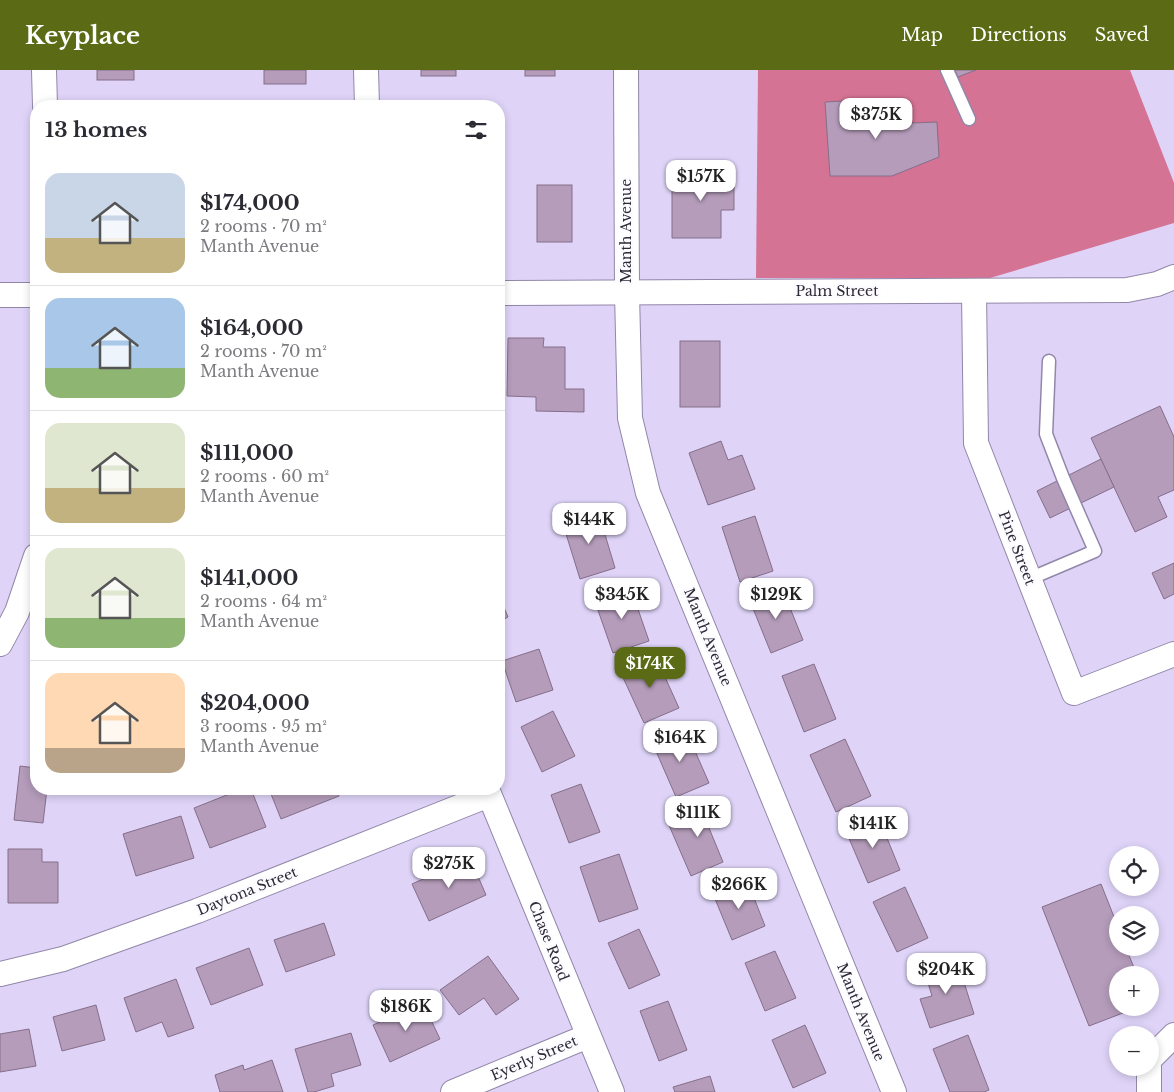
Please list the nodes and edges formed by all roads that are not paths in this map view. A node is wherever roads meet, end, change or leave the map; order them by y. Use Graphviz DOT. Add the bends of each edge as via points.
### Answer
graph roads {
  1 [pos="44,70"];
  2 [pos="366,70"];
  3 [pos="626,70"];
  4 [pos="947,70"];
  5 [pos="44,100"];
  6 [pos="367,100"];
  7 [pos="969,119"];
  8 [pos="1174,277"];
  9 [pos="974,292"];
  10 [pos="505,293"];
  11 [pos="627,293"];
  12 [pos="0,294"];
  13 [pos="30,295"];
  14 [pos="1049,361"];
  15 [pos="1029,579"];
  16 [pos="30,596"];
  17 [pos="27,616"];
  18 [pos="0,644"];
  19 [pos="1174,654"];
  20 [pos="481,795"];
  21 [pos="489,795"];
  22 [pos="0,974"];
  23 [pos="1174,1035"];
  24 [pos="588,1036"];
  25 [pos="1159,1050"];
  26 [pos="1149,1076"];
  27 [pos="453,1092"];
  28 [pos="612,1092"];
  29 [pos="894,1092"];
  30 [pos="1149,1092"];
  1 -- 5 [label="street"];
  2 -- 6 [label="street"];
  3 -- 11 [label="street, Manth Avenue"];
  4 -- 7 [label="lane"];
  8 -- 9 [label="street, Palm Street" via="1128,290"];
  9 -- 11 [label="street, Palm Street"];
  9 -- 15 [label="street, Pine Street" via="976,443"];
  10 -- 11 [label="street, Palm Street"];
  11 -- 29 [label="street, Manth Avenue" via="630,418 648,493"];
  12 -- 13 [label="street"];
  14 -- 15 [label="lane" via="1046,434 1095,551"];
  15 -- 19 [label="street, Pine Street" via="1074,693"];
  16 -- 17 [label="street"];
  17 -- 18 [label="street"];
  20 -- 22 [label="street, Daytona Street" via="197,911 63,959"];
  21 -- 24 [label="street, Chase Road"];
  23 -- 25 [label="street"];
  24 -- 27 [label="street, Eyerly Street"];
  24 -- 28 [label="street, Chase Road"];
  26 -- 30 [label="street"];
}
